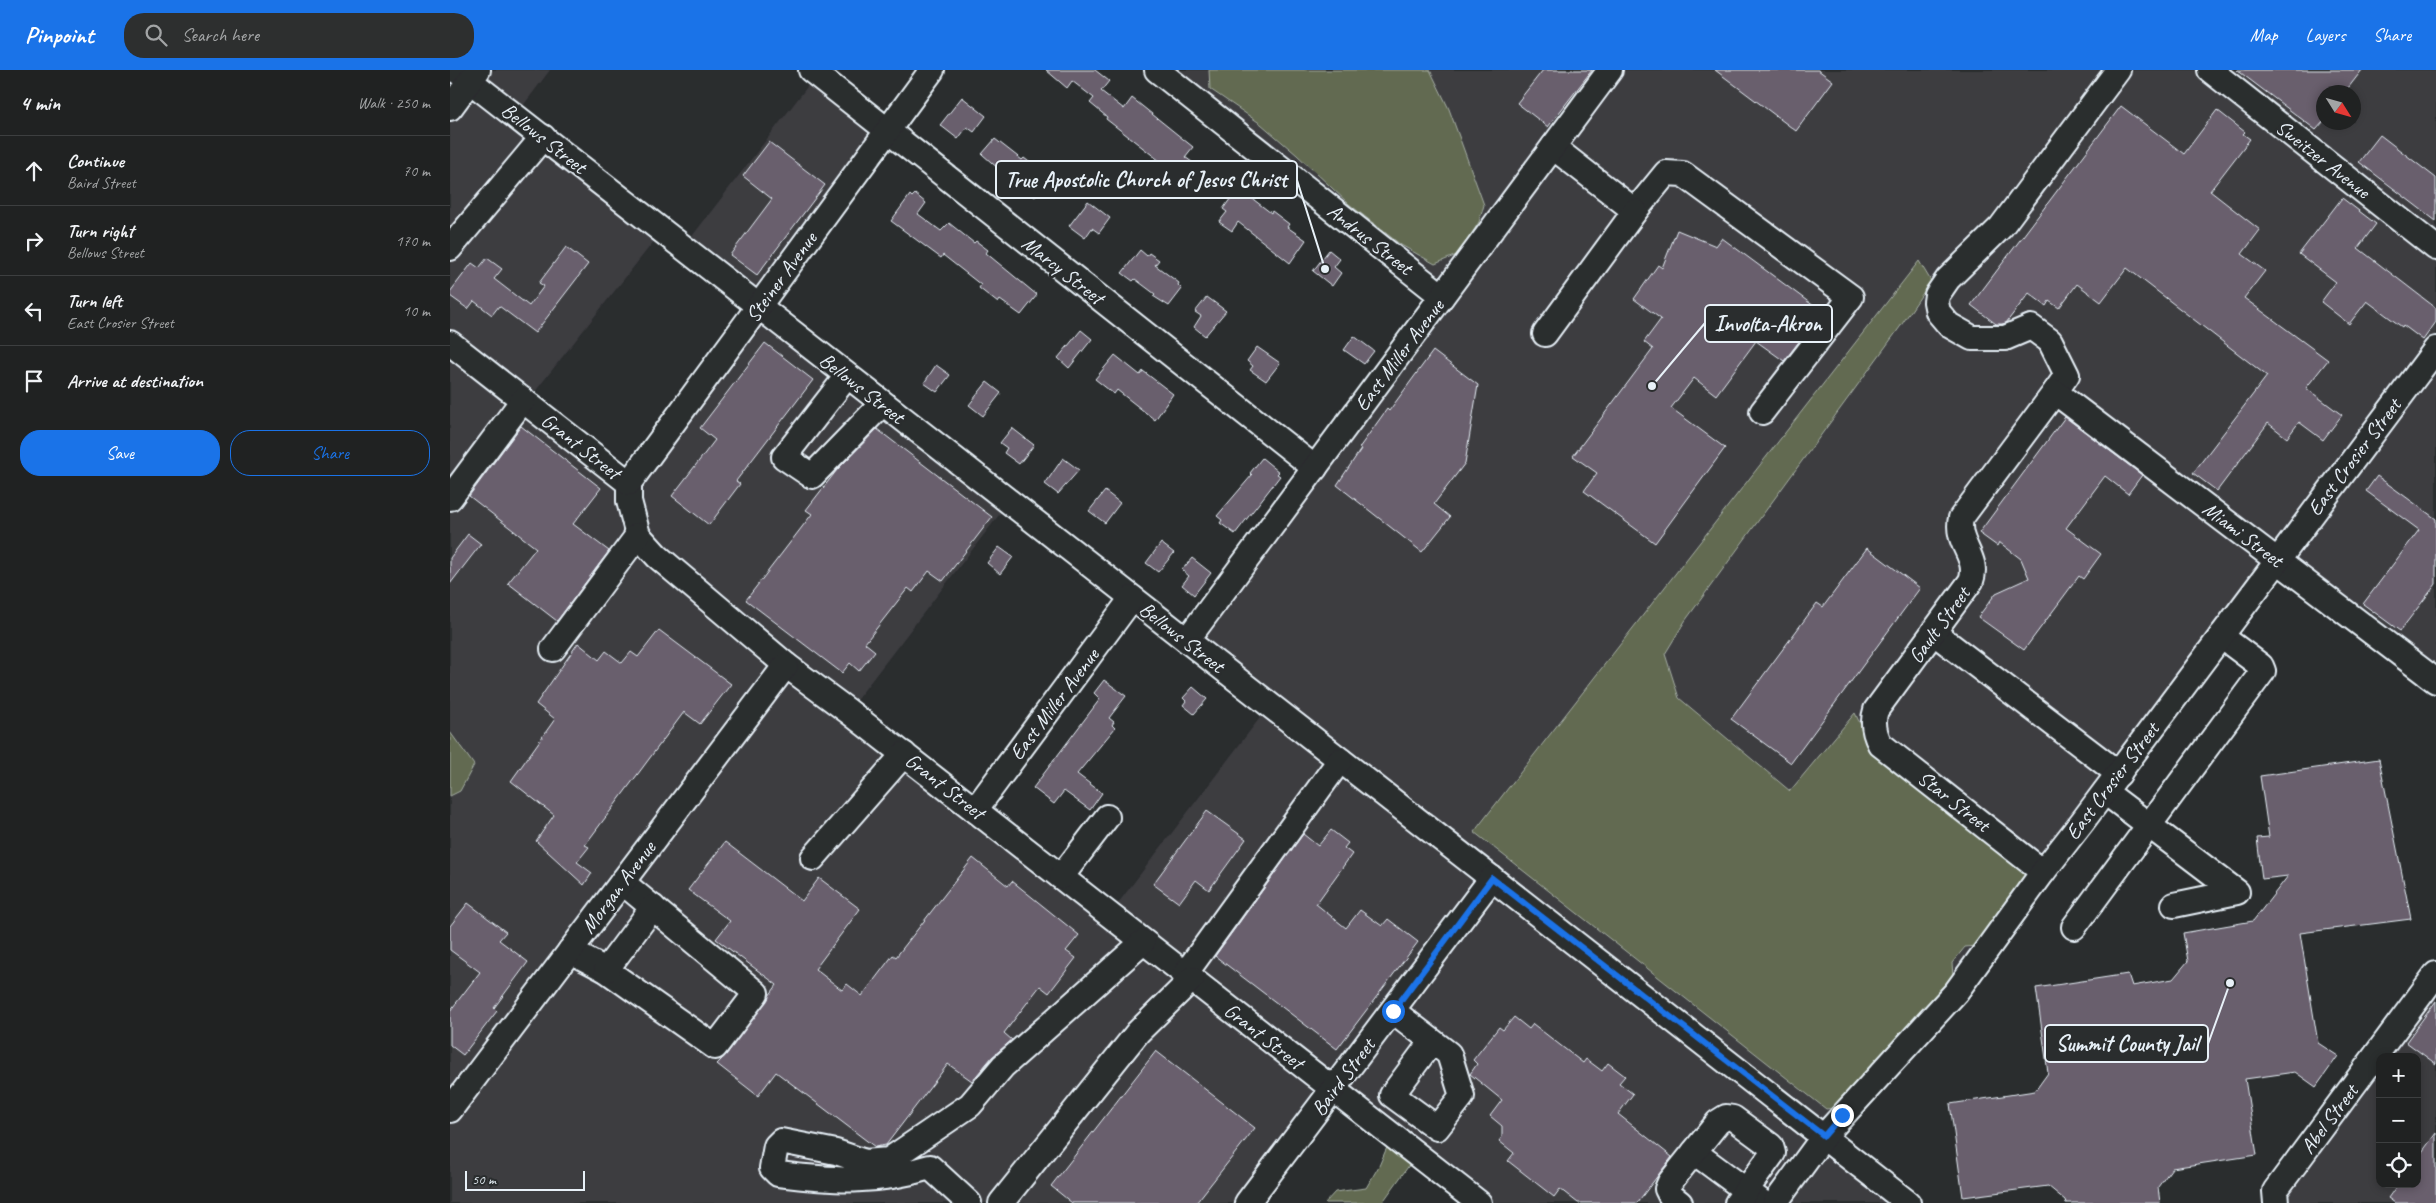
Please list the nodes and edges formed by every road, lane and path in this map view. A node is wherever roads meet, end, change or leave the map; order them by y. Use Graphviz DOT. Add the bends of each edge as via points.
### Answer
graph roads {
  1 [pos="811,70"];
  2 [pos="932,70"];
  3 [pos="1158,70"];
  4 [pos="1610,70"];
  5 [pos="2118,70"];
  6 [pos="2210,70"];
  7 [pos="468,74"];
  8 [pos="450,108"];
  9 [pos="887,130"];
  10 [pos="543,137"];
  11 [pos="1553,147"];
  12 [pos="1635,211"];
  13 [pos="450,248"];
  14 [pos="2436,248"];
  15 [pos="1442,296"];
  16 [pos="759,306"];
  17 [pos="1545,334"];
  18 [pos="450,343"];
  19 [pos="2436,349"];
  20 [pos="847,376"];
  21 [pos="2053,395"];
  22 [pos="523,400"];
  23 [pos="882,404"];
  24 [pos="1762,412"];
  25 [pos="1315,468"];
  26 [pos="629,483"];
  27 [pos="450,498"];
  28 [pos="638,535"];
  29 [pos="2277,560"];
  30 [pos="1132,598"];
  31 [pos="1933,632"];
  32 [pos="2221,636"];
  33 [pos="1187,640"];
  34 [pos="552,649"];
  35 [pos="786,665"];
  36 [pos="2436,680"];
  37 [pos="1874,725"];
  38 [pos="904,754"];
  39 [pos="1340,760"];
  40 [pos="2119,774"];
  41 [pos="2105,792"];
  42 [pos="975,810"];
  43 [pos="1107,817"];
  44 [pos="2150,826"];
  45 [pos="812,858"];
  46 [pos="2043,872"];
  47 [pos="1061,877"];
  48 [pos="1492,878"];
  49 [pos="622,882"];
  50 [pos="2174,905"];
  51 [pos="653,908"];
  52 [pos="2074,927"];
  53 [pos="1143,942"];
  54 [pos="570,951"];
  55 [pos="606,970"];
  56 [pos="2436,974"];
  57 [pos="1188,977"];
  58 [pos="1393,1011"];
  59 [pos="1432,1041"];
  60 [pos="1332,1090"];
  61 [pos="450,1110"];
  62 [pos="1824,1136"];
  63 [pos="918,1141"];
  64 [pos="1694,1152"];
  65 [pos="930,1167"];
  66 [pos="2276,1197"];
  67 [pos="1749,1199"];
  68 [pos="968,1202"];
  69 [pos="1001,1203"];
  70 [pos="1247,1203"];
  71 [pos="1479,1203"];
  72 [pos="1680,1203"];
  73 [pos="1775,1203"];
  74 [pos="1908,1203"];
  1 -- 9 [label="street, Marcy Street"];
  2 -- 9 [label="street, Steiner Avenue"];
  3 -- 15 [label="street, Andrus Street"];
  4 -- 11 [label="street, East Miller Avenue"];
  5 -- 21 [label="street" via="2001,227 1948,279 1937,295 1938,312 1949,325 1972,338 2005,338 2030,327 2050,341 2067,375"];
  6 -- 14 [label="street, Sweitzer Avenue"];
  7 -- 8 [label="street"];
  7 -- 10 [label="street, Bellows Street"];
  9 -- 16 [label="street, Steiner Avenue"];
  9 -- 25 [label="street, Marcy Street"];
  10 -- 13 [label="street"];
  10 -- 16 [label="street, Bellows Street"];
  11 -- 12 [label="street"];
  11 -- 15 [label="street, East Miller Avenue"];
  12 -- 17 [label="street"];
  12 -- 24 [label="street" via="1666,173 1683,174 1851,297"];
  15 -- 25 [label="street, East Miller Avenue"];
  16 -- 20 [label="street, Bellows Street"];
  16 -- 26 [label="street, Steiner Avenue"];
  18 -- 22 [label="street, Grant Street"];
  19 -- 29 [label="street, East Crosier Street"];
  20 -- 23 [label="street, Bellows Street"];
  20 -- 23 [label="street" via="784,457 812,476"];
  21 -- 29 [label="street, Miami Street"];
  21 -- 31 [label="street, Gault Street" via="1961,518 1961,539 1973,563 1974,574"];
  22 -- 26 [label="street, Grant Street"];
  22 -- 27 [label="street"];
  23 -- 30 [label="street, Bellows Street"];
  25 -- 33 [label="street, East Miller Avenue"];
  26 -- 28 [label="street, Grant Street" via="628,501"];
  28 -- 34 [label="street"];
  28 -- 35 [label="street, Grant Street" via="657,556"];
  29 -- 32 [label="street, East Crosier Street"];
  29 -- 36 [label="street, Miami Street"];
  30 -- 33 [label="street, Bellows Street"];
  30 -- 42 [label="street, East Miller Avenue"];
  31 -- 37 [label="street, Gault Street" via="1876,710"];
  31 -- 40 [label="street"];
  32 -- 40 [label="street, East Crosier Street"];
  32 -- 44 [label="street" via="2261,666 2263,671"];
  33 -- 39 [label="street, Bellows Street"];
  35 -- 38 [label="street, Grant Street"];
  35 -- 49 [label="street, Morgan Avenue"];
  37 -- 46 [label="street, Star Street" via="1880,744"];
  38 -- 42 [label="street, Grant Street"];
  38 -- 45 [label="street"];
  39 -- 48 [label="street, Bellows Street"];
  39 -- 57 [label="street"];
  40 -- 41 [label="street, East Crosier Street"];
  41 -- 44 [label="street"];
  41 -- 46 [label="street, East Crosier Street"];
  42 -- 47 [label="street, Grant Street"];
  43 -- 47 [label="street"];
  44 -- 50 [label="street" via="2237,892"];
  44 -- 52 [label="street"];
  46 -- 62 [label="street, East Crosier Street" via="1956,992"];
  47 -- 53 [label="street, Grant Street"];
  48 -- 58 [label="street, Baird Street"];
  48 -- 62 [label="street, Bellows Street"];
  49 -- 51 [label="street"];
  49 -- 54 [label="street, Morgan Avenue"];
  51 -- 55 [label="street"];
  51 -- 55 [label="street" via="756,993 715,1047"];
  53 -- 57 [label="street, Grant Street"];
  53 -- 63 [label="street" via="1003,1066 970,1104"];
  54 -- 55 [label="street"];
  54 -- 61 [label="street, Morgan Avenue"];
  56 -- 66 [label="street, Abel Street"];
  57 -- 60 [label="street, Grant Street"];
  57 -- 69 [label="street" via="1138,1032"];
  58 -- 59 [label="street"];
  58 -- 60 [label="street, Baird Street"];
  60 -- 70 [label="street, Baird Street"];
  60 -- 71 [label="street, Grant Street"];
  62 -- 73 [label="street, East Crosier Street"];
  62 -- 74 [label="street, Bellows Street"];
  63 -- 65 [label="street"];
  63 -- 65 [label="street" via="889,1160 865,1162 781,1140 776,1146 772,1168 778,1174 831,1181 867,1181"];
  64 -- 67 [label="street"];
  64 -- 67 [label="street" via="1718,1122 1726,1117 1771,1146 1773,1153"];
  64 -- 72 [label="street" via="1667,1189 1670,1196"];
  65 -- 68 [label="street"];
}
